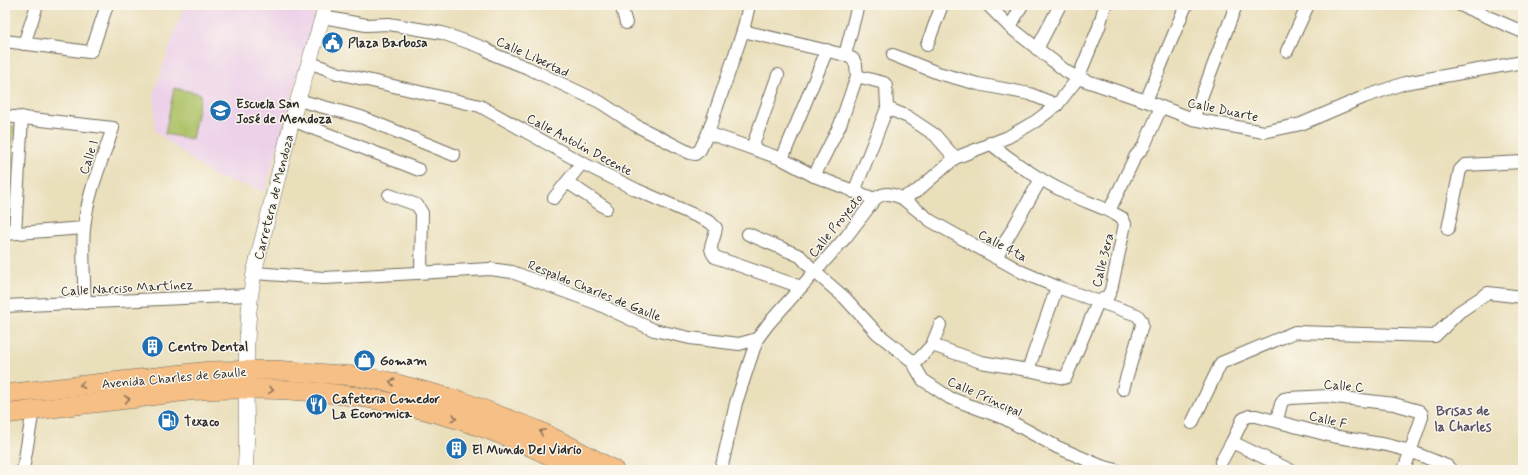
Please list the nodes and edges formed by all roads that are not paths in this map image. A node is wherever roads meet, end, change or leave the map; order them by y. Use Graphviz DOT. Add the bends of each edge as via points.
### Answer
graph roads {
  1 [pos="37,5"];
  2 [pos="107,5"];
  3 [pos="620,5"];
  4 [pos="749,5"];
  5 [pos="858,5"];
  6 [pos="942,5"];
  7 [pos="988,5"];
  8 [pos="1022,5"];
  9 [pos="1060,5"];
  10 [pos="1105,5"];
  11 [pos="1186,5"];
  12 [pos="1236,5"];
  13 [pos="1308,5"];
  14 [pos="1460,5"];
  15 [pos="324,11"];
  16 [pos="626,23"];
  17 [pos="1010,28"];
  18 [pos="743,31"];
  19 [pos="1523,32"];
  20 [pos="5,41"];
  21 [pos="24,44"];
  22 [pos="927,45"];
  23 [pos="1037,49"];
  24 [pos="827,50"];
  25 [pos="1287,51"];
  26 [pos="845,55"];
  27 [pos="893,55"];
  28 [pos="309,62"];
  29 [pos="1523,62"];
  30 [pos="778,75"];
  31 [pos="857,76"];
  32 [pos="1078,78"];
  33 [pos="298,100"];
  34 [pos="1146,101"];
  35 [pos="1057,105"];
  36 [pos="1161,107"];
  37 [pos="887,108"];
  38 [pos="5,116"];
  39 [pos="22,117"];
  40 [pos="1192,119"];
  41 [pos="292,120"];
  42 [pos="708,133"];
  43 [pos="990,143"];
  44 [pos="752,148"];
  45 [pos="454,156"];
  46 [pos="955,158"];
  47 [pos="782,159"];
  48 [pos="1523,162"];
  49 [pos="582,163"];
  50 [pos="419,170"];
  51 [pos="814,176"];
  52 [pos="1041,179"];
  53 [pos="567,182"];
  54 [pos="854,192"];
  55 [pos="388,195"];
  56 [pos="554,198"];
  57 [pos="902,198"];
  58 [pos="875,199"];
  59 [pos="606,208"];
  60 [pos="1109,211"];
  61 [pos="84,228"];
  62 [pos="1448,229"];
  63 [pos="10,233"];
  64 [pos="748,234"];
  65 [pos="996,258"];
  66 [pos="421,272"];
  67 [pos="254,273"];
  68 [pos="816,273"];
  69 [pos="801,287"];
  70 [pos="1057,287"];
  71 [pos="250,295"];
  72 [pos="1522,295"];
  73 [pos="1098,302"];
  74 [pos="85,303"];
  75 [pos="5,306"];
  76 [pos="940,325"];
  77 [pos="757,339"];
  78 [pos="932,345"];
  79 [pos="911,360"];
  80 [pos="246,370"];
  81 [pos="1028,370"];
  82 [pos="246,389"];
  83 [pos="1123,389"];
  84 [pos="5,394"];
  85 [pos="33,410"];
  86 [pos="5,414"];
  87 [pos="1277,420"];
  88 [pos="1192,423"];
  89 [pos="1232,442"];
  90 [pos="1410,451"];
  91 [pos="1221,462"];
  92 [pos="23,470"];
  93 [pos="245,470"];
  94 [pos="576,470"];
  95 [pos="614,470"];
  96 [pos="721,470"];
  97 [pos="1116,470"];
  98 [pos="1290,470"];
  99 [pos="1404,470"];
  100 [pos="1452,470"];
  1 -- 21 [label="street"];
  2 -- 21 [label="street" via="92,50 86,53"];
  3 -- 16 [label="street"];
  4 -- 18 [label="street, Calle Libertad"];
  5 -- 26 [label="street"];
  6 -- 22 [label="street"];
  7 -- 17 [label="street, Calle Duarte"];
  8 -- 17 [label="street"];
  9 -- 23 [label="street"];
  10 -- 32 [label="street" via="1099,27"];
  11 -- 34 [label="street"];
  12 -- 40 [label="street"];
  13 -- 25 [label="street"];
  14 -- 19 [label="street"];
  15 -- 28 [label="street, Carretera de Mendoza"];
  15 -- 42 [label="street, Calle Libertad" via="366,25 390,24 442,33 484,48 494,55 600,102 635,125 690,153 695,154 700,150"];
  17 -- 23 [label="street, Calle Duarte"];
  18 -- 24 [label="street"];
  18 -- 42 [label="street, Calle Libertad"];
  20 -- 21 [label="street"];
  23 -- 32 [label="street, Calle Duarte"];
  24 -- 26 [label="street"];
  24 -- 47 [label="street"];
  26 -- 31 [label="street" via="853,59"];
  27 -- 35 [label="street" via="938,72 978,84 1030,94"];
  28 -- 33 [label="street, Carretera de Mendoza"];
  28 -- 49 [label="street, Calle Antolin Decente" via="336,73 480,106"];
  29 -- 40 [label="street, Calle Duarte" via="1405,83 1364,97 1301,124 1264,132"];
  30 -- 44 [label="street"];
  31 -- 37 [label="street" via="886,85"];
  31 -- 51 [label="street" via="840,125"];
  32 -- 34 [label="street, Calle Duarte"];
  32 -- 35 [label="street"];
  33 -- 41 [label="street, Carretera de Mendoza"];
  33 -- 45 [label="street" via="361,117"];
  34 -- 36 [label="street, Calle Duarte"];
  35 -- 43 [label="street" via="1008,137"];
  36 -- 40 [label="street, Calle Duarte"];
  36 -- 60 [label="street" via="1144,146 1135,157"];
  37 -- 46 [label="street" via="908,117 935,135"];
  37 -- 54 [label="street"];
  38 -- 39 [label="street, Calle I"];
  39 -- 61 [label="street, Calle I" via="112,128 90,199"];
  39 -- 63 [label="street"];
  41 -- 50 [label="street"];
  41 -- 67 [label="street, Carretera de Mendoza"];
  42 -- 44 [label="street"];
  43 -- 46 [label="street"];
  43 -- 52 [label="street" via="1010,160"];
  44 -- 47 [label="street"];
  46 -- 57 [label="street" via="917,191"];
  47 -- 51 [label="street"];
  48 -- 62 [label="street" via="1462,167"];
  49 -- 53 [label="street"];
  49 -- 69 [label="street, Calle Antolin Decente" via="710,222 716,228 710,247 715,257"];
  51 -- 54 [label="street"];
  52 -- 60 [label="street" via="1068,194"];
  52 -- 65 [label="street"];
  53 -- 56 [label="street"];
  53 -- 59 [label="street"];
  54 -- 58 [label="street"];
  55 -- 66 [label="street" via="417,205 422,213"];
  57 -- 58 [label="street, Calle Proyecto" via="887,193"];
  57 -- 65 [label="street, Calle 4ta" via="931,221"];
  58 -- 68 [label="street, Calle Proyecto"];
  60 -- 73 [label="street, Calle 3era" via="1122,218 1125,224 1111,290 1108,296"];
  61 -- 63 [label="street"];
  61 -- 74 [label="street, Calle I"];
  64 -- 68 [label="street, Calle Principal" via="794,253"];
  65 -- 70 [label="street, Calle 4ta"];
  66 -- 67 [label="street, Respaldo Charles de Gaulle" via="324,278"];
  66 -- 77 [label="street, Respaldo Charles de Gaulle" via="490,269 512,272 596,303 654,330 690,338 740,344"];
  67 -- 71 [label="street, Carretera de Mendoza"];
  68 -- 69 [label="street, Calle Proyecto"];
  68 -- 79 [label="street, Calle Principal" via="845,298 877,333"];
  69 -- 77 [label="street, Calle Proyecto"];
  70 -- 73 [label="street, Calle 4ta"];
  70 -- 81 [label="street"];
  71 -- 74 [label="street, Calle Narciso Martínez"];
  71 -- 80 [label="street, Carretera de Mendoza"];
  72 -- 88 [label="street" via="1488,293 1459,312 1435,336 1295,332 1221,363"];
  73 -- 81 [label="street, Calle 3era" via="1068,375 1064,378"];
  73 -- 83 [label="street, Calle 4ta" via="1137,315 1141,320 1142,325"];
  74 -- 75 [label="street, Calle Narciso Martínez"];
  76 -- 78 [label="street"];
  77 -- 96 [label="street, Calle Proyecto" via="736,403"];
  78 -- 79 [label="street" via="918,360"];
  78 -- 81 [label="street" via="980,362"];
  79 -- 97 [label="street, Calle Principal" via="923,380 950,398 1006,418 1057,447"];
  80 -- 82 [label="street, Carretera de Mendoza"];
  80 -- 84 [label="main road, Avenida Charles de Gaulle, one-way" via="210,371"];
  95 -- 80 [label="main road, Avenida Charles de Gaulle, one-way" via="537,430 461,401 406,386 355,376"];
  85 -- 82 [label="main road, Avenida Charles de Gaulle, one-way" via="202,390"];
  82 -- 93 [label="street, Carretera de Mendoza"];
  82 -- 94 [label="main road, Avenida Charles de Gaulle, one-way" via="351,395 427,410 500,434 560,460"];
  85 -- 86 [label="main road, Avenida Charles de Gaulle"];
  85 -- 92 [label="street"];
  87 -- 89 [label="street, Calle F" via="1248,416 1243,419"];
  87 -- 90 [label="street, Calle F" via="1332,436"];
  87 -- 90 [label="street, Calle C" via="1280,404 1284,399 1290,398 1327,396 1394,404 1422,414"];
  89 -- 91 [label="street, Calle F"];
  89 -- 98 [label="street"];
  90 -- 99 [label="street"];
  90 -- 100 [label="street, Calle F"];
}
